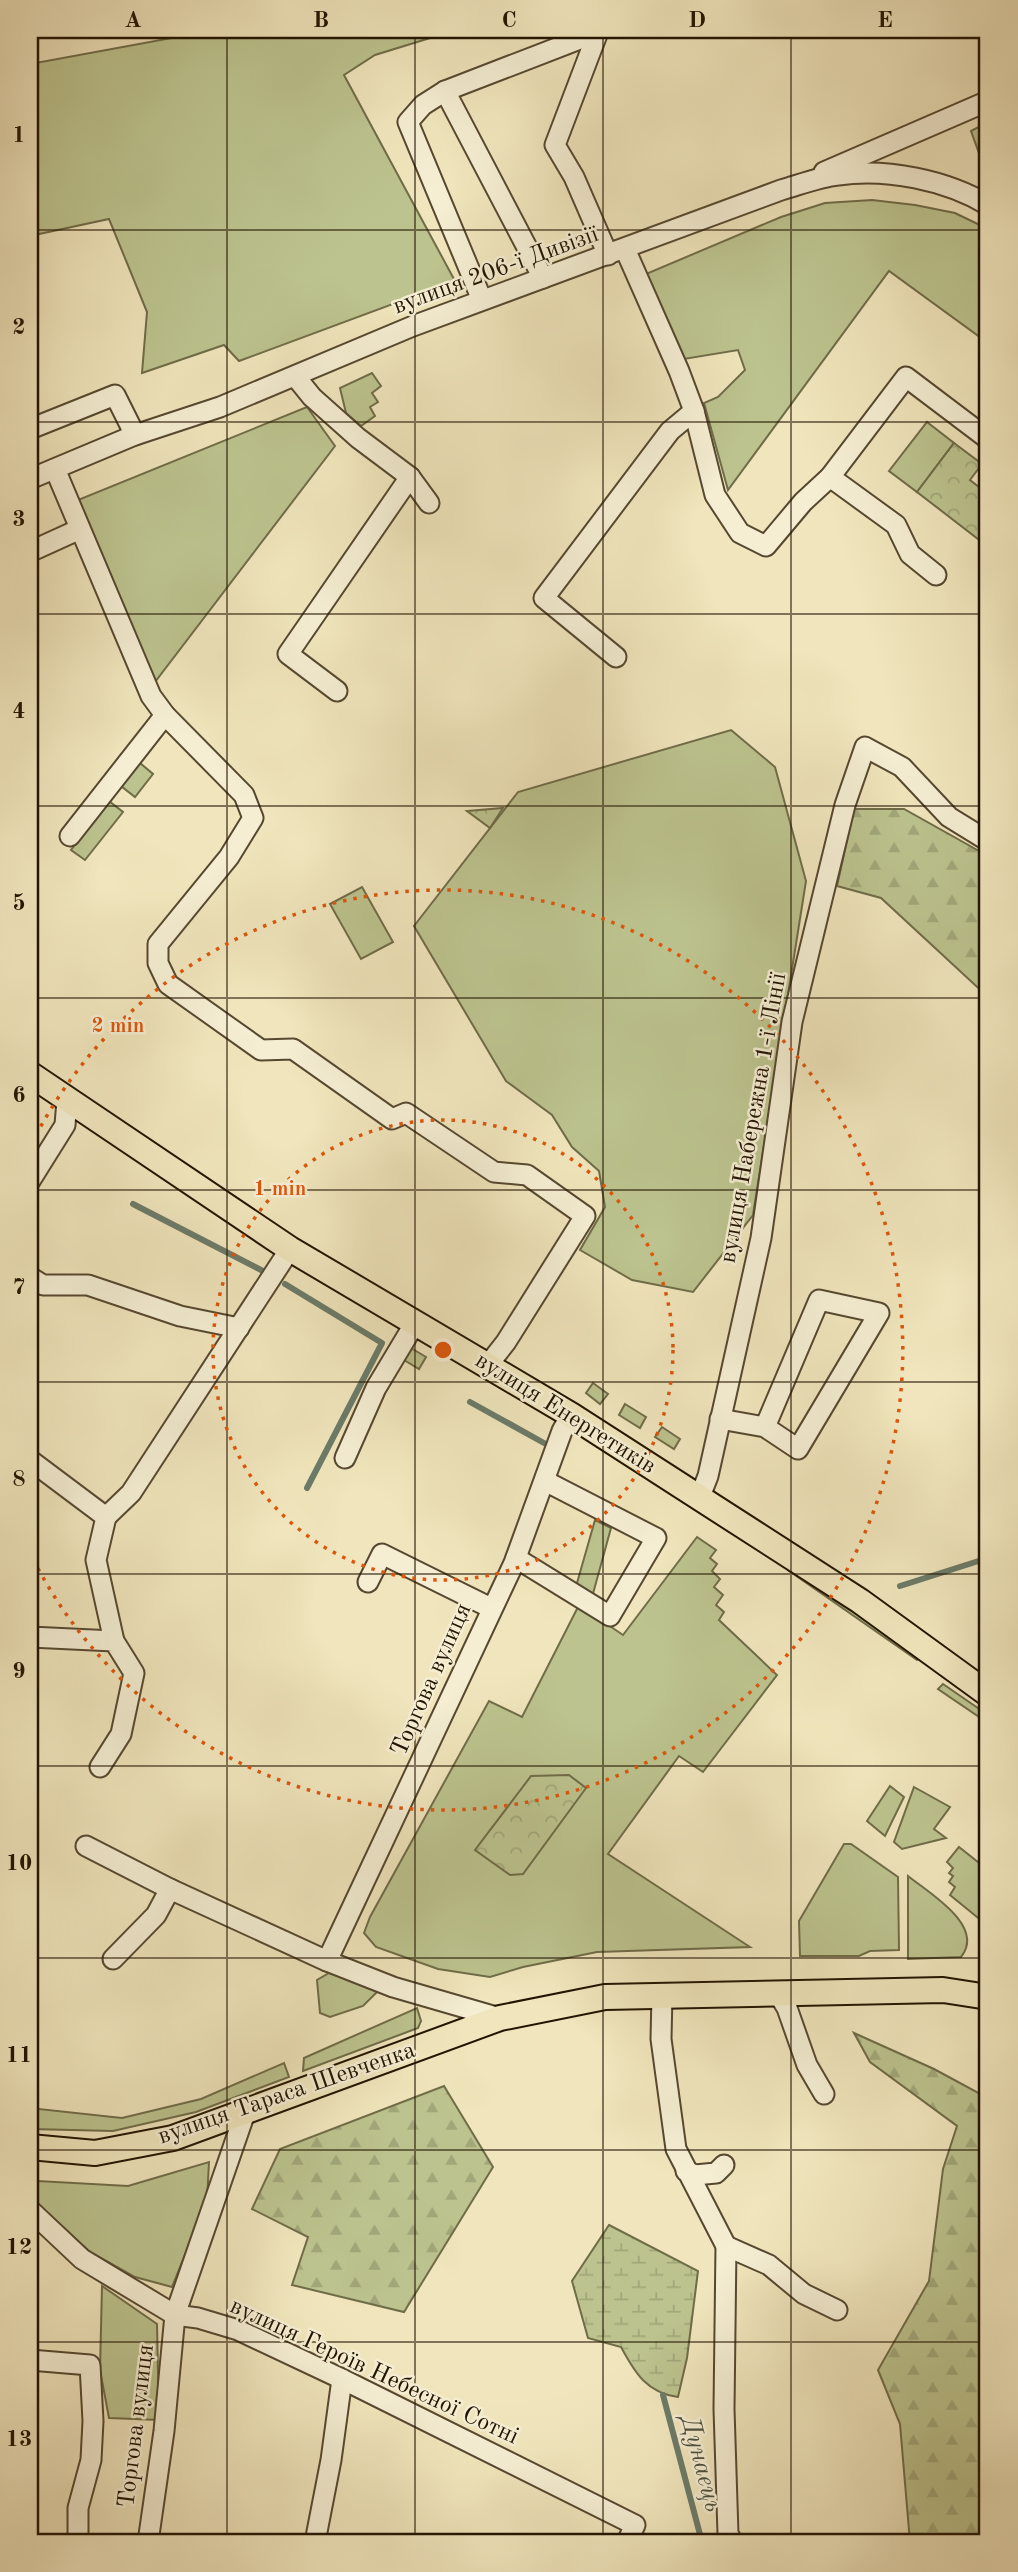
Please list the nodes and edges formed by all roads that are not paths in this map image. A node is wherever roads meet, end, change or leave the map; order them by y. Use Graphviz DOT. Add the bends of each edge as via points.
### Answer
graph roads {
  1 [pos="446,91"];
  2 [pos="988,101"];
  3 [pos="781,190"];
  4 [pos="988,205"];
  5 [pos="617,252"];
  6 [pos="542,278"];
  7 [pos="482,300"];
  8 [pos="295,376"];
  9 [pos="694,411"];
  10 [pos="30,429"];
  11 [pos="135,435"];
  12 [pos="988,439"];
  13 [pos="55,469"];
  14 [pos="410,477"];
  15 [pos="830,477"];
  16 [pos="30,479"];
  17 [pos="429,503"];
  18 [pos="80,528"];
  19 [pos="36,549"];
  20 [pos="936,575"];
  21 [pos="617,657"];
  22 [pos="337,691"];
  23 [pos="166,715"];
  24 [pos="70,836"];
  25 [pos="988,841"];
  26 [pos="30,1074"];
  27 [pos="67,1100"];
  28 [pos="30,1181"];
  29 [pos="290,1248"];
  30 [pos="30,1277"];
  31 [pos="415,1323"];
  32 [pos="239,1328"];
  33 [pos="488,1365"];
  34 [pos="571,1415"];
  35 [pos="720,1419"];
  36 [pos="765,1427"];
  37 [pos="345,1458"];
  38 [pos="30,1460"];
  39 [pos="545,1481"];
  40 [pos="699,1499"];
  41 [pos="106,1517"];
  42 [pos="516,1558"];
  43 [pos="368,1582"];
  44 [pos="491,1608"];
  45 [pos="30,1637"];
  46 [pos="114,1641"];
  47 [pos="988,1693"];
  48 [pos="100,1767"];
  49 [pos="86,1846"];
  50 [pos="170,1889"];
  51 [pos="113,1959"];
  52 [pos="327,1961"];
  53 [pos="778,1993"];
  54 [pos="662,1995"];
  55 [pos="988,1997"];
  56 [pos="499,2018"];
  57 [pos="824,2094"];
  58 [pos="245,2113"];
  59 [pos="30,2147"];
  60 [pos="724,2165"];
  61 [pos="686,2171"];
  62 [pos="30,2210"];
  63 [pos="726,2246"];
  64 [pos="837,2310"];
  65 [pos="175,2315"];
  66 [pos="30,2360"];
  67 [pos="342,2379"];
  68 [pos="631,2534"];
  69 [pos="78,2542"];
  70 [pos="148,2542"];
  71 [pos="316,2542"];
  72 [pos="733,2542"];
  1 -- 5 [label="street" via="598,32 555,145"];
  1 -- 6 [label="street"];
  1 -- 7 [label="street" via="423,105 408,122"];
  2 -- 3 [label="street"];
  3 -- 4 [label="street, вулиця 206-ї Дивізії" via="838,175 902,175 966,191"];
  3 -- 5 [label="street, вулиця 206-ї Дивізії"];
  5 -- 6 [label="street, вулиця 206-ї Дивізії"];
  5 -- 9 [label="street" via="679,371"];
  6 -- 7 [label="street, вулиця 206-ї Дивізії"];
  7 -- 8 [label="street, вулиця 206-ї Дивізії"];
  8 -- 11 [label="street, вулиця 206-ї Дивізії"];
  8 -- 14 [label="street" via="358,438"];
  9 -- 15 [label="street" via="715,495 740,533 766,546"];
  9 -- 21 [label="street" via="670,431 544,598"];
  10 -- 11 [label="street" via="115,395"];
  11 -- 13 [label="street, вулиця 206-ї Дивізії"];
  12 -- 15 [label="street" via="906,377"];
  13 -- 16 [label="street, вулиця 206-ї Дивізії"];
  13 -- 18 [label="street"];
  14 -- 17 [label="street"];
  14 -- 22 [label="street" via="288,654"];
  15 -- 20 [label="street" via="896,525 910,554"];
  18 -- 19 [label="street"];
  18 -- 23 [label="street" via="151,696"];
  23 -- 24 [label="street"];
  23 -- 33 [label="street" via="244,795 253,818 229,857 158,944 158,963 168,984 261,1050 293,1049 392,1119 406,1113 494,1172 527,1175 585,1216"];
  25 -- 35 [label="street, вулиця Набережна 1-ї Лінії" via="949,817 902,767 865,747 845,806 792,1022 761,1238"];
  26 -- 27 [label="main road, вулиця Енергетиків"];
  27 -- 28 [label="street" via="65,1125"];
  27 -- 29 [label="main road, вулиця Енергетиків"];
  29 -- 31 [label="main road, вулиця Енергетиків"];
  29 -- 32 [label="street"];
  30 -- 32 [label="street" via="43,1285 88,1285 180,1316"];
  31 -- 33 [label="main road, вулиця Енергетиків"];
  31 -- 37 [label="street" via="376,1388"];
  32 -- 41 [label="street" via="131,1493"];
  33 -- 34 [label="main road, вулиця Енергетиків"];
  34 -- 39 [label="street, Торгова вулиця"];
  34 -- 40 [label="main road, вулиця Енергетиків"];
  35 -- 36 [label="street"];
  35 -- 40 [label="street, вулиця Набережна 1-ї Лінії"];
  36 -- 36 [label="street" via="819,1300 879,1313 797,1449"];
  38 -- 41 [label="street"];
  39 -- 42 [label="street, Торгова вулиця"];
  39 -- 42 [label="street" via="656,1538 610,1616"];
  40 -- 47 [label="main road, вулиця Енергетиків" via="860,1601"];
  41 -- 46 [label="street" via="96,1560"];
  42 -- 44 [label="street, Торгова вулиця"];
  43 -- 44 [label="street" via="382,1554"];
  44 -- 52 [label="street, Торгова вулиця"];
  45 -- 46 [label="street"];
  46 -- 48 [label="street" via="134,1673 121,1734"];
  49 -- 50 [label="street, вулиця Тараса Шевченка"];
  50 -- 51 [label="street" via="156,1915"];
  50 -- 52 [label="street, вулиця Тараса Шевченка"];
  52 -- 56 [label="street, вулиця Тараса Шевченка" via="393,1987"];
  53 -- 54 [label="main road, вулиця Тараса Шевченка"];
  53 -- 55 [label="main road, вулиця Тараса Шевченка" via="943,1990"];
  53 -- 57 [label="street"];
  54 -- 56 [label="main road, вулиця Тараса Шевченка" via="605,1997"];
  54 -- 61 [label="street" via="661,2039 676,2149"];
  56 -- 58 [label="main road, вулиця Тараса Шевченка"];
  58 -- 59 [label="main road, вулиця Тараса Шевченка" via="173,2138 95,2152"];
  58 -- 65 [label="street, Торгова вулиця"];
  60 -- 61 [label="street" via="716,2173"];
  61 -- 63 [label="street"];
  62 -- 65 [label="street, вулиця Героїв Небесної Сотні" via="82,2259"];
  63 -- 64 [label="street" via="769,2265 804,2294"];
  63 -- 72 [label="street" via="724,2409 728,2534"];
  65 -- 67 [label="street, вулиця Героїв Небесної Сотні" via="237,2330"];
  65 -- 70 [label="street, Торгова вулиця"];
  66 -- 69 [label="street" via="90,2365 93,2421 90,2459 78,2508"];
  67 -- 68 [label="street, вулиця Героїв Небесної Сотні"];
  67 -- 71 [label="street"];
}
